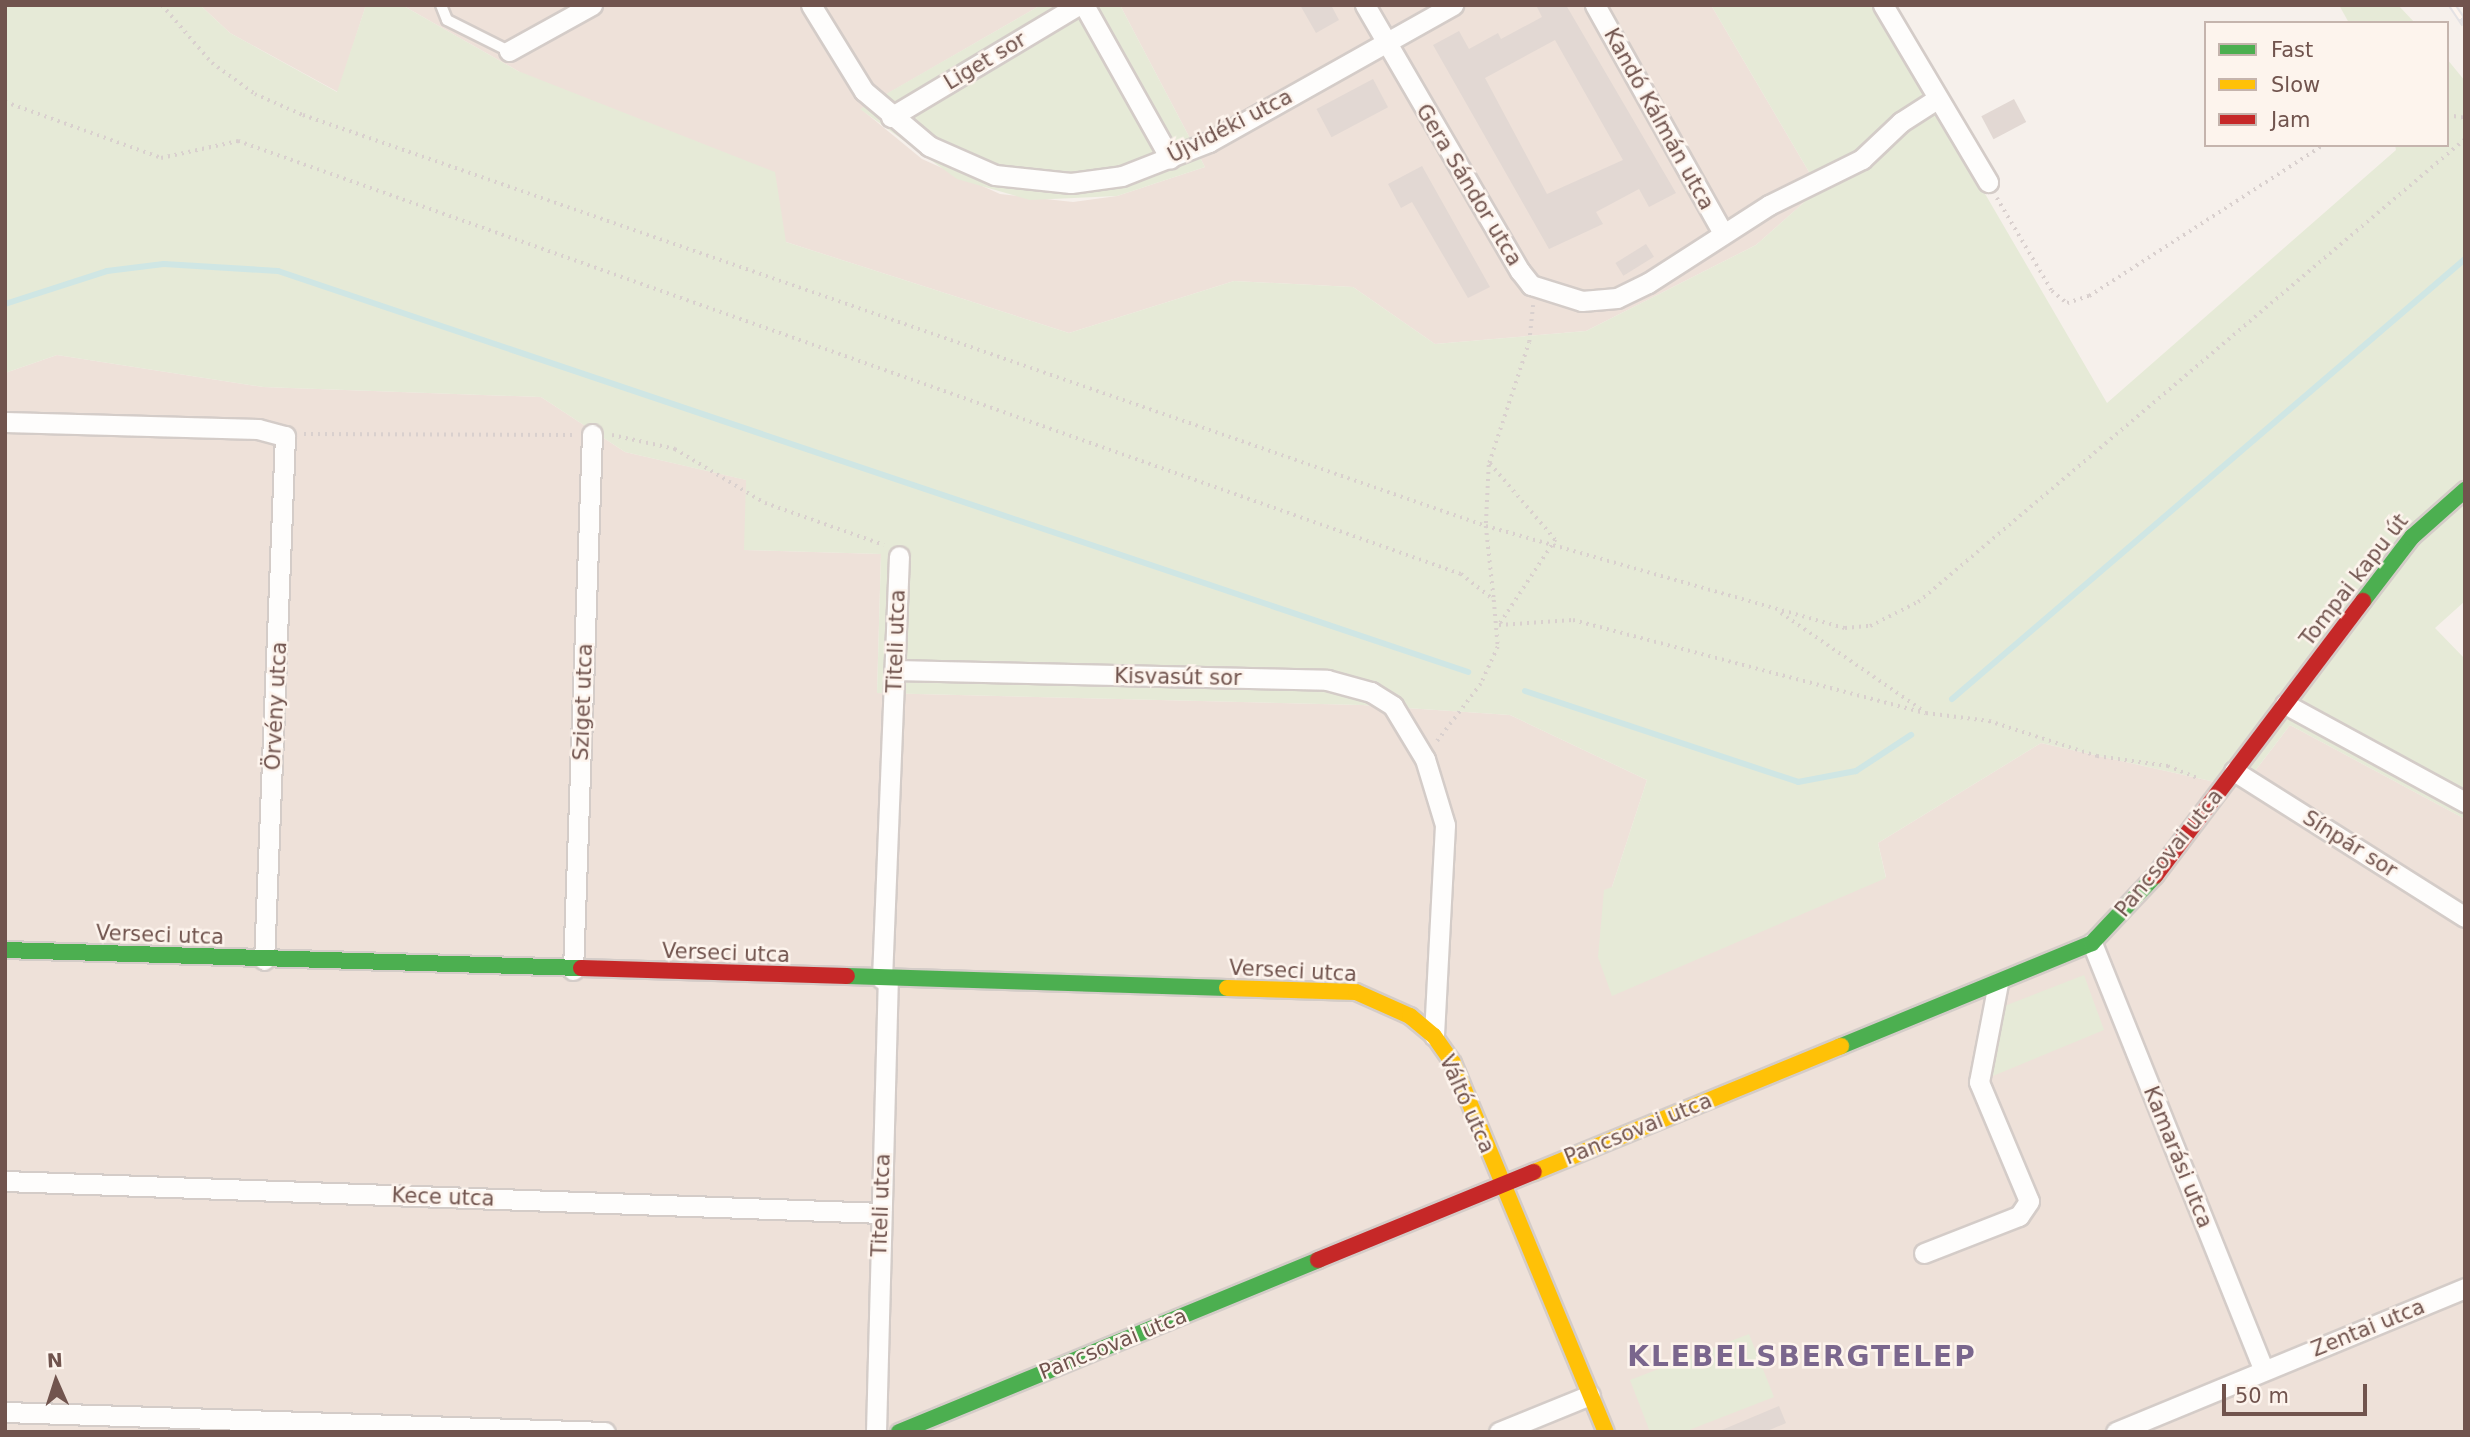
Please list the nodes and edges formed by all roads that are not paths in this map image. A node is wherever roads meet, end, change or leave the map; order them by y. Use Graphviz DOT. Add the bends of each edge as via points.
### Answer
graph roads {
  1 [pos="441,5"];
  2 [pos="592,5"];
  3 [pos="811,5"];
  4 [pos="1078,5"];
  5 [pos="1084,5"];
  6 [pos="1365,5"];
  7 [pos="1453,5"];
  8 [pos="1595,5"];
  9 [pos="1883,5"];
  10 [pos="1385,42"];
  11 [pos="509,51"];
  12 [pos="1937,99"];
  13 [pos="891,117"];
  14 [pos="1170,158"];
  15 [pos="1988,182"];
  16 [pos="1723,233"];
  17 [pos="5,422"];
  18 [pos="592,434"];
  19 [pos="2465,490"];
  20 [pos="899,556"];
  21 [pos="895,670"];
  22 [pos="2285,704"];
  23 [pos="1425,759"];
  24 [pos="2235,771"];
  25 [pos="2465,802"];
  26 [pos="2465,917"];
  27 [pos="2092,943"];
  28 [pos="5,950"];
  29 [pos="264,960"];
  30 [pos="573,970"];
  31 [pos="885,979"];
  32 [pos="1998,983"];
  33 [pos="1434,1036"];
  34 [pos="5,1181"];
  35 [pos="1502,1184"];
  36 [pos="881,1213"];
  37 [pos="1924,1253"];
  38 [pos="2465,1288"];
  39 [pos="2264,1370"];
  40 [pos="1590,1395"];
  41 [pos="5,1412"];
  42 [pos="605,1432"];
  43 [pos="876,1432"];
  44 [pos="899,1432"];
  45 [pos="1499,1432"];
  46 [pos="1606,1432"];
  47 [pos="2116,1432"];
  1 -- 11 [label="lane" via="447,20"];
  2 -- 11 [label="street"];
  3 -- 13 [label="street, Újvidéki utca" via="845,66"];
  4 -- 13 [label="street, Liget sor"];
  5 -- 14 [label="street"];
  6 -- 10 [label="street, Gera Sándor utca"];
  7 -- 10 [label="street, Újvidéki utca"];
  8 -- 16 [label="street, Kandó Kálmán utca"];
  9 -- 12 [label="street"];
  10 -- 14 [label="street, Újvidéki utca" via="1209,142"];
  10 -- 16 [label="street, Gera Sándor utca" via="1531,285 1582,301 1616,298"];
  12 -- 15 [label="street"];
  12 -- 16 [label="street, Gera Sándor utca" via="1900,122 1862,159"];
  13 -- 14 [label="street, Újvidéki utca" via="950,158 1020,180 1097,181"];
  17 -- 29 [label="street, Örvény utca" via="258,429 285,436 288,452"];
  18 -- 30 [label="street, Sziget utca"];
  19 -- 22 [label="street, Tompai kapu út" via="2412,537"];
  20 -- 21 [label="street, Titeli utca"];
  21 -- 23 [label="street, Kisvasút sor" via="1327,680 1371,692 1393,706"];
  21 -- 31 [label="street, Titeli utca"];
  22 -- 24 [label="street, Pancsovai utca"];
  22 -- 25 [label="street"];
  23 -- 33 [label="street, Váltó utca" via="1445,825"];
  24 -- 26 [label="street, Sínpár sor"];
  24 -- 27 [label="street, Pancsovai utca" via="2137,900"];
  27 -- 32 [label="street, Pancsovai utca"];
  27 -- 39 [label="street, Kamarási utca"];
  28 -- 29 [label="street, Verseci utca"];
  29 -- 30 [label="street, Verseci utca"];
  30 -- 31 [label="street, Verseci utca"];
  31 -- 33 [label="street, Verseci utca" via="1356,992 1410,1016"];
  31 -- 36 [label="street, Titeli utca"];
  32 -- 35 [label="street, Pancsovai utca"];
  32 -- 37 [label="street" via="1979,1082 2029,1201 2019,1216"];
  33 -- 35 [label="street, Váltó utca" via="1453,1063"];
  34 -- 36 [label="street, Kece utca"];
  35 -- 40 [label="street, Váltó utca"];
  35 -- 44 [label="street, Pancsovai utca"];
  36 -- 43 [label="street, Titeli utca"];
  38 -- 39 [label="street, Zentai utca"];
  39 -- 47 [label="street, Zentai utca"];
  40 -- 45 [label="street"];
  40 -- 46 [label="street, Váltó utca"];
  41 -- 42 [label="street"];
}
